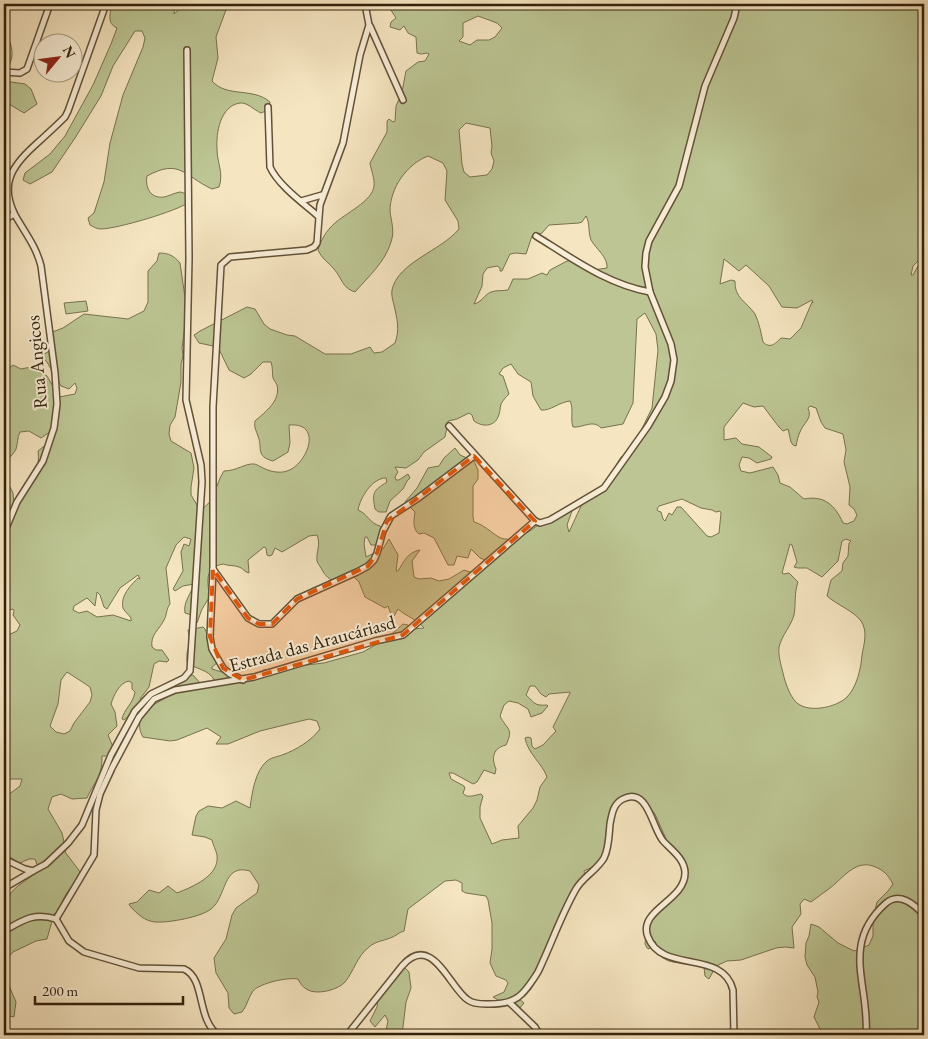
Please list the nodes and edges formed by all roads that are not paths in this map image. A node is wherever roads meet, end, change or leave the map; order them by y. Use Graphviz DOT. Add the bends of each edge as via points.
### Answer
graph roads {
  1 [pos="50,4"];
  2 [pos="106,4"];
  3 [pos="365,4"];
  4 [pos="737,4"];
  5 [pos="369,25"];
  6 [pos="187,50"];
  7 [pos="4,72"];
  8 [pos="403,100"];
  9 [pos="268,106"];
  10 [pos="322,195"];
  11 [pos="301,201"];
  12 [pos="14,214"];
  13 [pos="318,216"];
  14 [pos="4,220"];
  15 [pos="536,236"];
  16 [pos="650,292"];
  17 [pos="448,426"];
  18 [pos="474,456"];
  19 [pos="535,521"];
  20 [pos="4,533"];
  21 [pos="213,569"];
  22 [pos="243,680"];
  23 [pos="4,857"];
  24 [pos="33,870"];
  25 [pos="4,888"];
  26 [pos="924,915"];
  27 [pos="56,919"];
  28 [pos="4,931"];
  29 [pos="510,1003"];
  30 [pos="218,1035"];
  31 [pos="347,1035"];
  32 [pos="540,1035"];
  33 [pos="734,1035"];
  34 [pos="866,1035"];
  1 -- 7 [label="street" via="29,66 20,73"];
  2 -- 12 [label="street, Rua Angicos" via="65,117 10,171 6,189"];
  3 -- 5 [label="street"];
  4 -- 16 [label="street" via="705,86 679,186 649,241 645,268"];
  5 -- 8 [label="street"];
  5 -- 10 [label="street" via="343,143"];
  6 -- 24 [label="street" via="189,258 186,391 202,482 189,674 151,694 135,711 111,755 80,830 46,864"];
  9 -- 11 [label="street" via="270,167"];
  10 -- 11 [label="street"];
  10 -- 13 [label="street"];
  11 -- 13 [label="street"];
  12 -- 14 [label="street"];
  12 -- 20 [label="street, Rua Angicos" via="31,240 41,266 57,404 54,428 43,461 17,502"];
  13 -- 21 [label="street" via="314,247 230,257 221,265 213,407"];
  15 -- 16 [label="street" via="614,282"];
  16 -- 19 [label="street" via="674,360 665,398 604,488 550,520 543,523"];
  17 -- 18 [label="street"];
  18 -- 19 [label="street"];
  18 -- 21 [label="street" via="391,516 374,560 368,566 297,599 272,624 259,624 248,618"];
  19 -- 22 [label="street, Estrada das Araucáriasd" via="403,635"];
  21 -- 22 [label="street" via="212,649 223,668"];
  22 -- 27 [label="street, Estrada das Araucáriasd" via="175,690 154,699 145,707 112,768 98,802 94,855"];
  23 -- 24 [label="street" via="24,869"];
  24 -- 25 [label="street"];
  26 -- 34 [label="street" via="907,901 892,899 877,913 863,936 859,966"];
  27 -- 28 [label="street" via="36,916"];
  27 -- 30 [label="street" via="69,941 84,952 139,968 189,971 196,982 208,1026"];
  29 -- 31 [label="street" via="478,1004 467,1000 436,961 428,957 412,957"];
  29 -- 32 [label="street"];
  29 -- 33 [label="street" via="524,992 538,972 576,890 605,856 613,808 622,799 635,797 646,806 658,834 680,858 685,872 674,896 646,923 648,939 663,954 712,967 728,978 732,990"];
}
